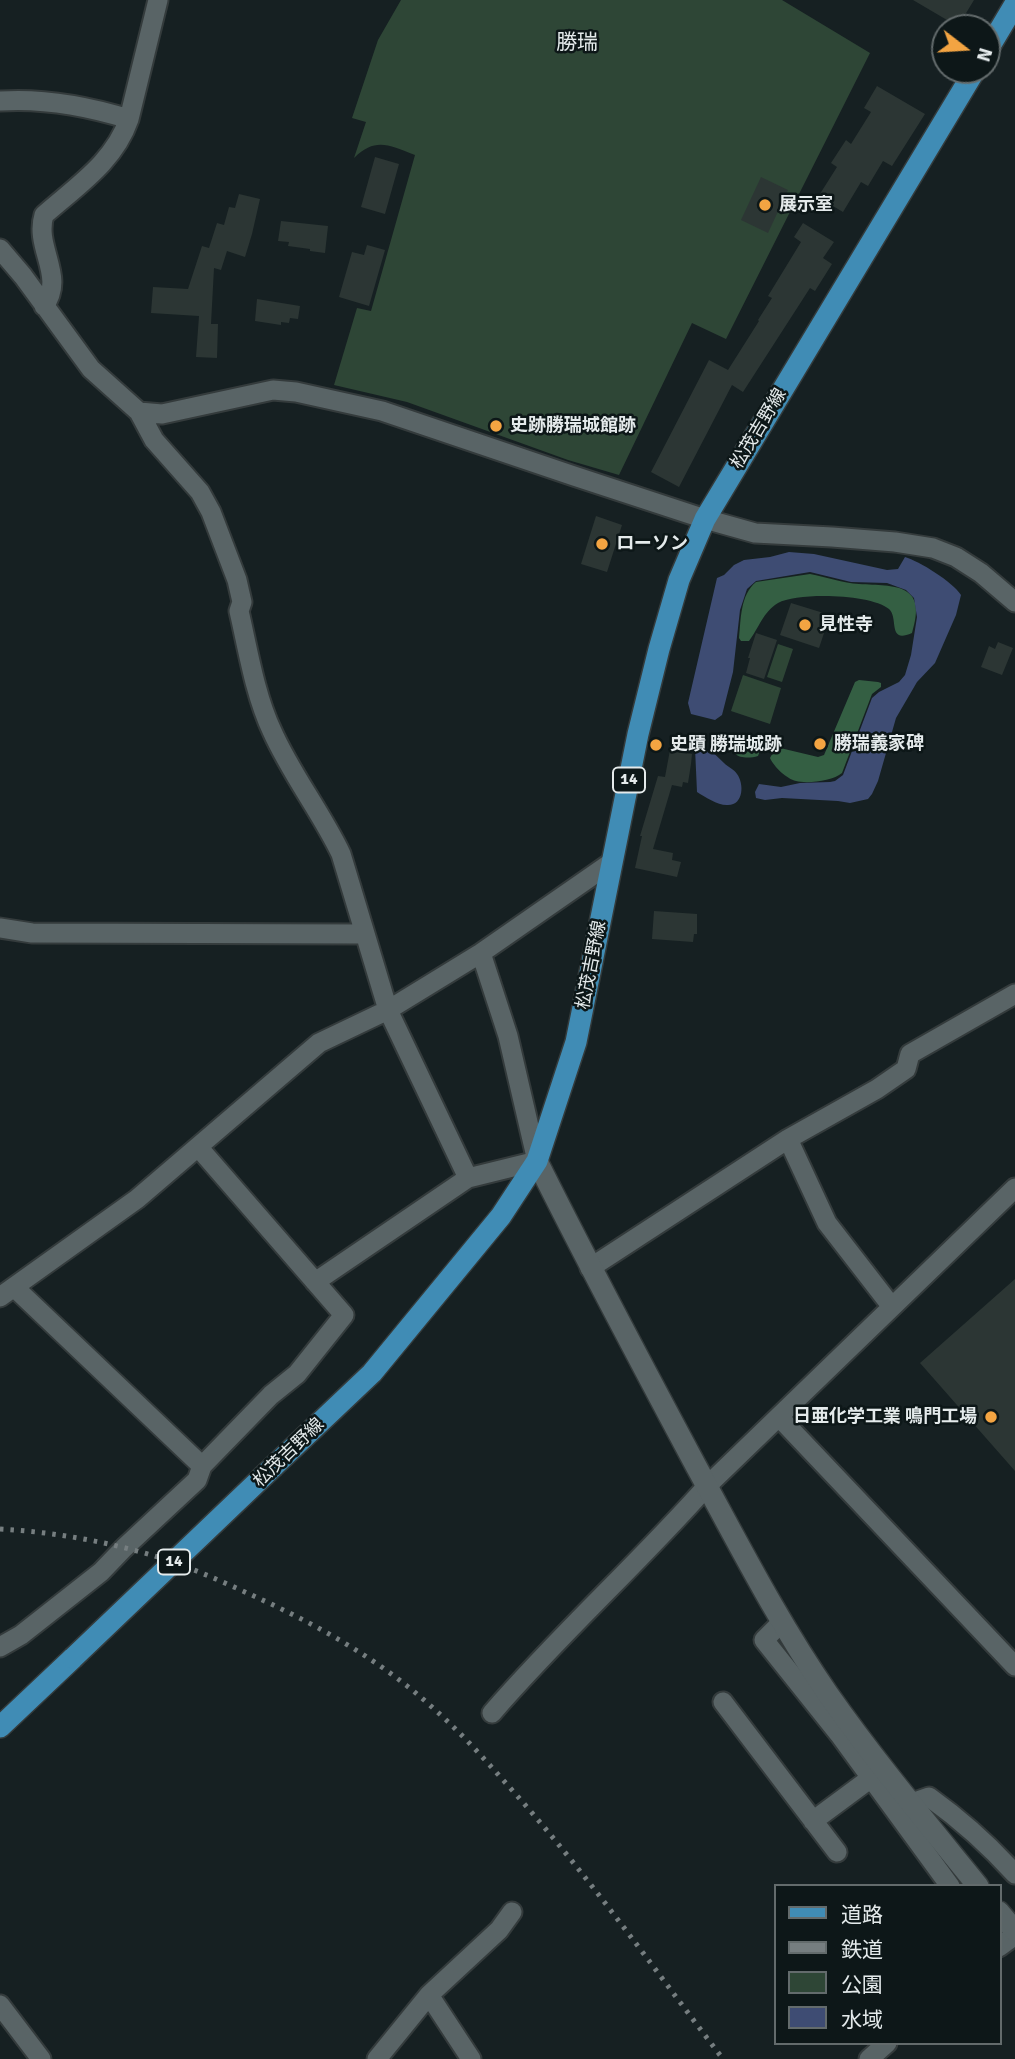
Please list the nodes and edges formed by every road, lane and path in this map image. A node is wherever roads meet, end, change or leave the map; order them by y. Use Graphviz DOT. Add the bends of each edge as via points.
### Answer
graph roads {
  1 [pos="159,0"];
  2 [pos="1015,4"];
  3 [pos="1001,28"];
  4 [pos="967,84"];
  5 [pos="0,101"];
  6 [pos="129,119"];
  7 [pos="0,248"];
  8 [pos="44,306"];
  9 [pos="139,412"];
  10 [pos="705,519"];
  11 [pos="1015,602"];
  12 [pos="612,862"];
  13 [pos="0,928"];
  14 [pos="365,934"];
  15 [pos="481,953"];
  16 [pos="1015,995"];
  17 [pos="388,1010"];
  18 [pos="788,1139"];
  19 [pos="199,1147"];
  20 [pos="537,1161"];
  21 [pos="468,1178"];
  22 [pos="1015,1188"];
  23 [pos="590,1268"];
  24 [pos="315,1282"];
  25 [pos="7,1292"];
  26 [pos="892,1307"];
  27 [pos="779,1418"];
  28 [pos="202,1466"];
  29 [pos="707,1486"];
  30 [pos="782,1622"];
  31 [pos="0,1647"];
  32 [pos="1015,1666"];
  33 [pos="723,1702"];
  34 [pos="492,1713"];
  35 [pos="0,1727"];
  36 [pos="871,1778"];
  37 [pos="918,1811"];
  38 [pos="813,1821"];
  39 [pos="837,1852"];
  40 [pos="1015,1874"];
  41 [pos="949,1884"];
  42 [pos="976,1884"];
  43 [pos="512,1912"];
  44 [pos="1001,1915"];
  45 [pos="1015,1933"];
  46 [pos="1001,1945"];
  47 [pos="429,1995"];
  48 [pos="0,2006"];
  49 [pos="885,2045"];
  50 [pos="41,2059"];
  51 [pos="377,2059"];
  52 [pos="471,2059"];
  53 [pos="869,2059"];
  1 -- 6 [label="street"];
  2 -- 3 [label="main road"];
  4 -- 10 [label="main road, 松茂吉野線 / 14"];
  5 -- 6 [label="street" via="27,99 93,108"];
  6 -- 8 [label="street" via="112,154 44,215 40,228 53,284"];
  7 -- 8 [label="street"];
  8 -- 9 [label="street" via="91,369"];
  9 -- 10 [label="street" via="162,414 273,390 296,392 382,411"];
  9 -- 14 [label="street" via="154,440 200,492 211,512 237,580 242,602 239,611 271,730 341,854"];
  10 -- 11 [label="street" via="755,533 933,548 981,573"];
  10 -- 12 [label="main road, 松茂吉野線 / 14" via="679,580 659,649"];
  12 -- 15 [label="street"];
  12 -- 20 [label="main road, 松茂吉野線 / 14" via="576,1042"];
  13 -- 14 [label="street" via="32,933"];
  14 -- 17 [label="street"];
  15 -- 17 [label="street"];
  15 -- 20 [label="street" via="508,1036"];
  16 -- 18 [label="street" via="911,1054 906,1069"];
  17 -- 19 [label="street" via="319,1043"];
  17 -- 21 [label="street"];
  18 -- 23 [label="street"];
  18 -- 26 [label="street" via="827,1223"];
  19 -- 24 [label="street"];
  19 -- 25 [label="street" via="138,1199"];
  20 -- 21 [label="street"];
  20 -- 23 [label="street"];
  20 -- 35 [label="main road, 松茂吉野線 / 14, bridge" via="501,1216 372,1373"];
  21 -- 24 [label="street"];
  22 -- 26 [label="street"];
  23 -- 29 [label="street"];
  24 -- 28 [label="street" via="344,1315 297,1374"];
  25 -- 28 [label="street"];
  26 -- 27 [label="street"];
  27 -- 29 [label="street"];
  27 -- 32 [label="street"];
  28 -- 31 [label="street" via="197,1480 101,1572"];
  29 -- 30 [label="street"];
  29 -- 34 [label="street"];
  30 -- 36 [label="street" via="764,1640"];
  30 -- 37 [label="street" via="827,1693"];
  33 -- 38 [label="street"];
  36 -- 38 [label="street"];
  36 -- 41 [label="street"];
  37 -- 40 [label="street" via="929,1797 991,1847"];
  37 -- 42 [label="street"];
  38 -- 39 [label="street"];
  43 -- 47 [label="street" via="499,1930"];
  44 -- 45 [label="street"];
  45 -- 46 [label="street"];
  47 -- 51 [label="street"];
  47 -- 52 [label="street"];
  48 -- 50 [label="street"];
  49 -- 53 [label="street"];
}
